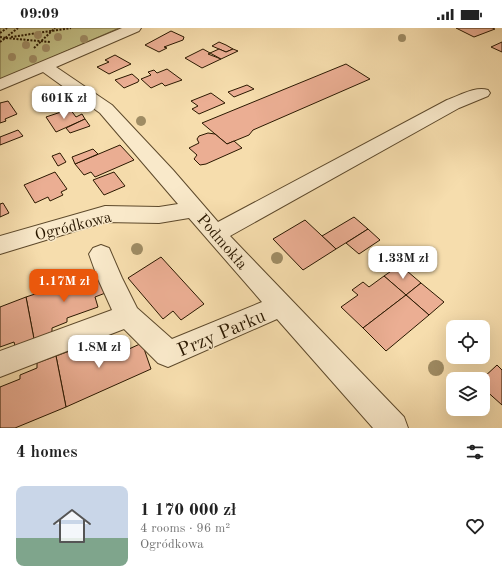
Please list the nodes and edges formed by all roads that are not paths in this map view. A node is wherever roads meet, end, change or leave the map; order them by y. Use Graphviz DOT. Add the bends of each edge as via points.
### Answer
graph roads {
  1 [pos="134,28"];
  2 [pos="37,59"];
  3 [pos="0,85"];
  4 [pos="482,93"];
  5 [pos="195,209"];
  6 [pos="215,234"];
  7 [pos="0,245"];
  8 [pos="102,254"];
  9 [pos="281,306"];
  10 [pos="128,316"];
  11 [pos="0,364"];
  12 [pos="392,428"];
  1 -- 2 [label="street" via="83,50"];
  2 -- 3 [label="street"];
  2 -- 5 [label="street, Podmokła" via="102,105"];
  4 -- 6 [label="street" via="453,104"];
  5 -- 6 [label="street, Podmokła"];
  5 -- 7 [label="street, Ogródkowa" via="159,215 105,214"];
  6 -- 9 [label="street, Podmokła"];
  8 -- 10 [label="street, Przy Parku" via="110,279"];
  9 -- 10 [label="street, Przy Parku" via="168,354"];
  9 -- 12 [label="street, Podmokła"];
  10 -- 11 [label="street"];
}
